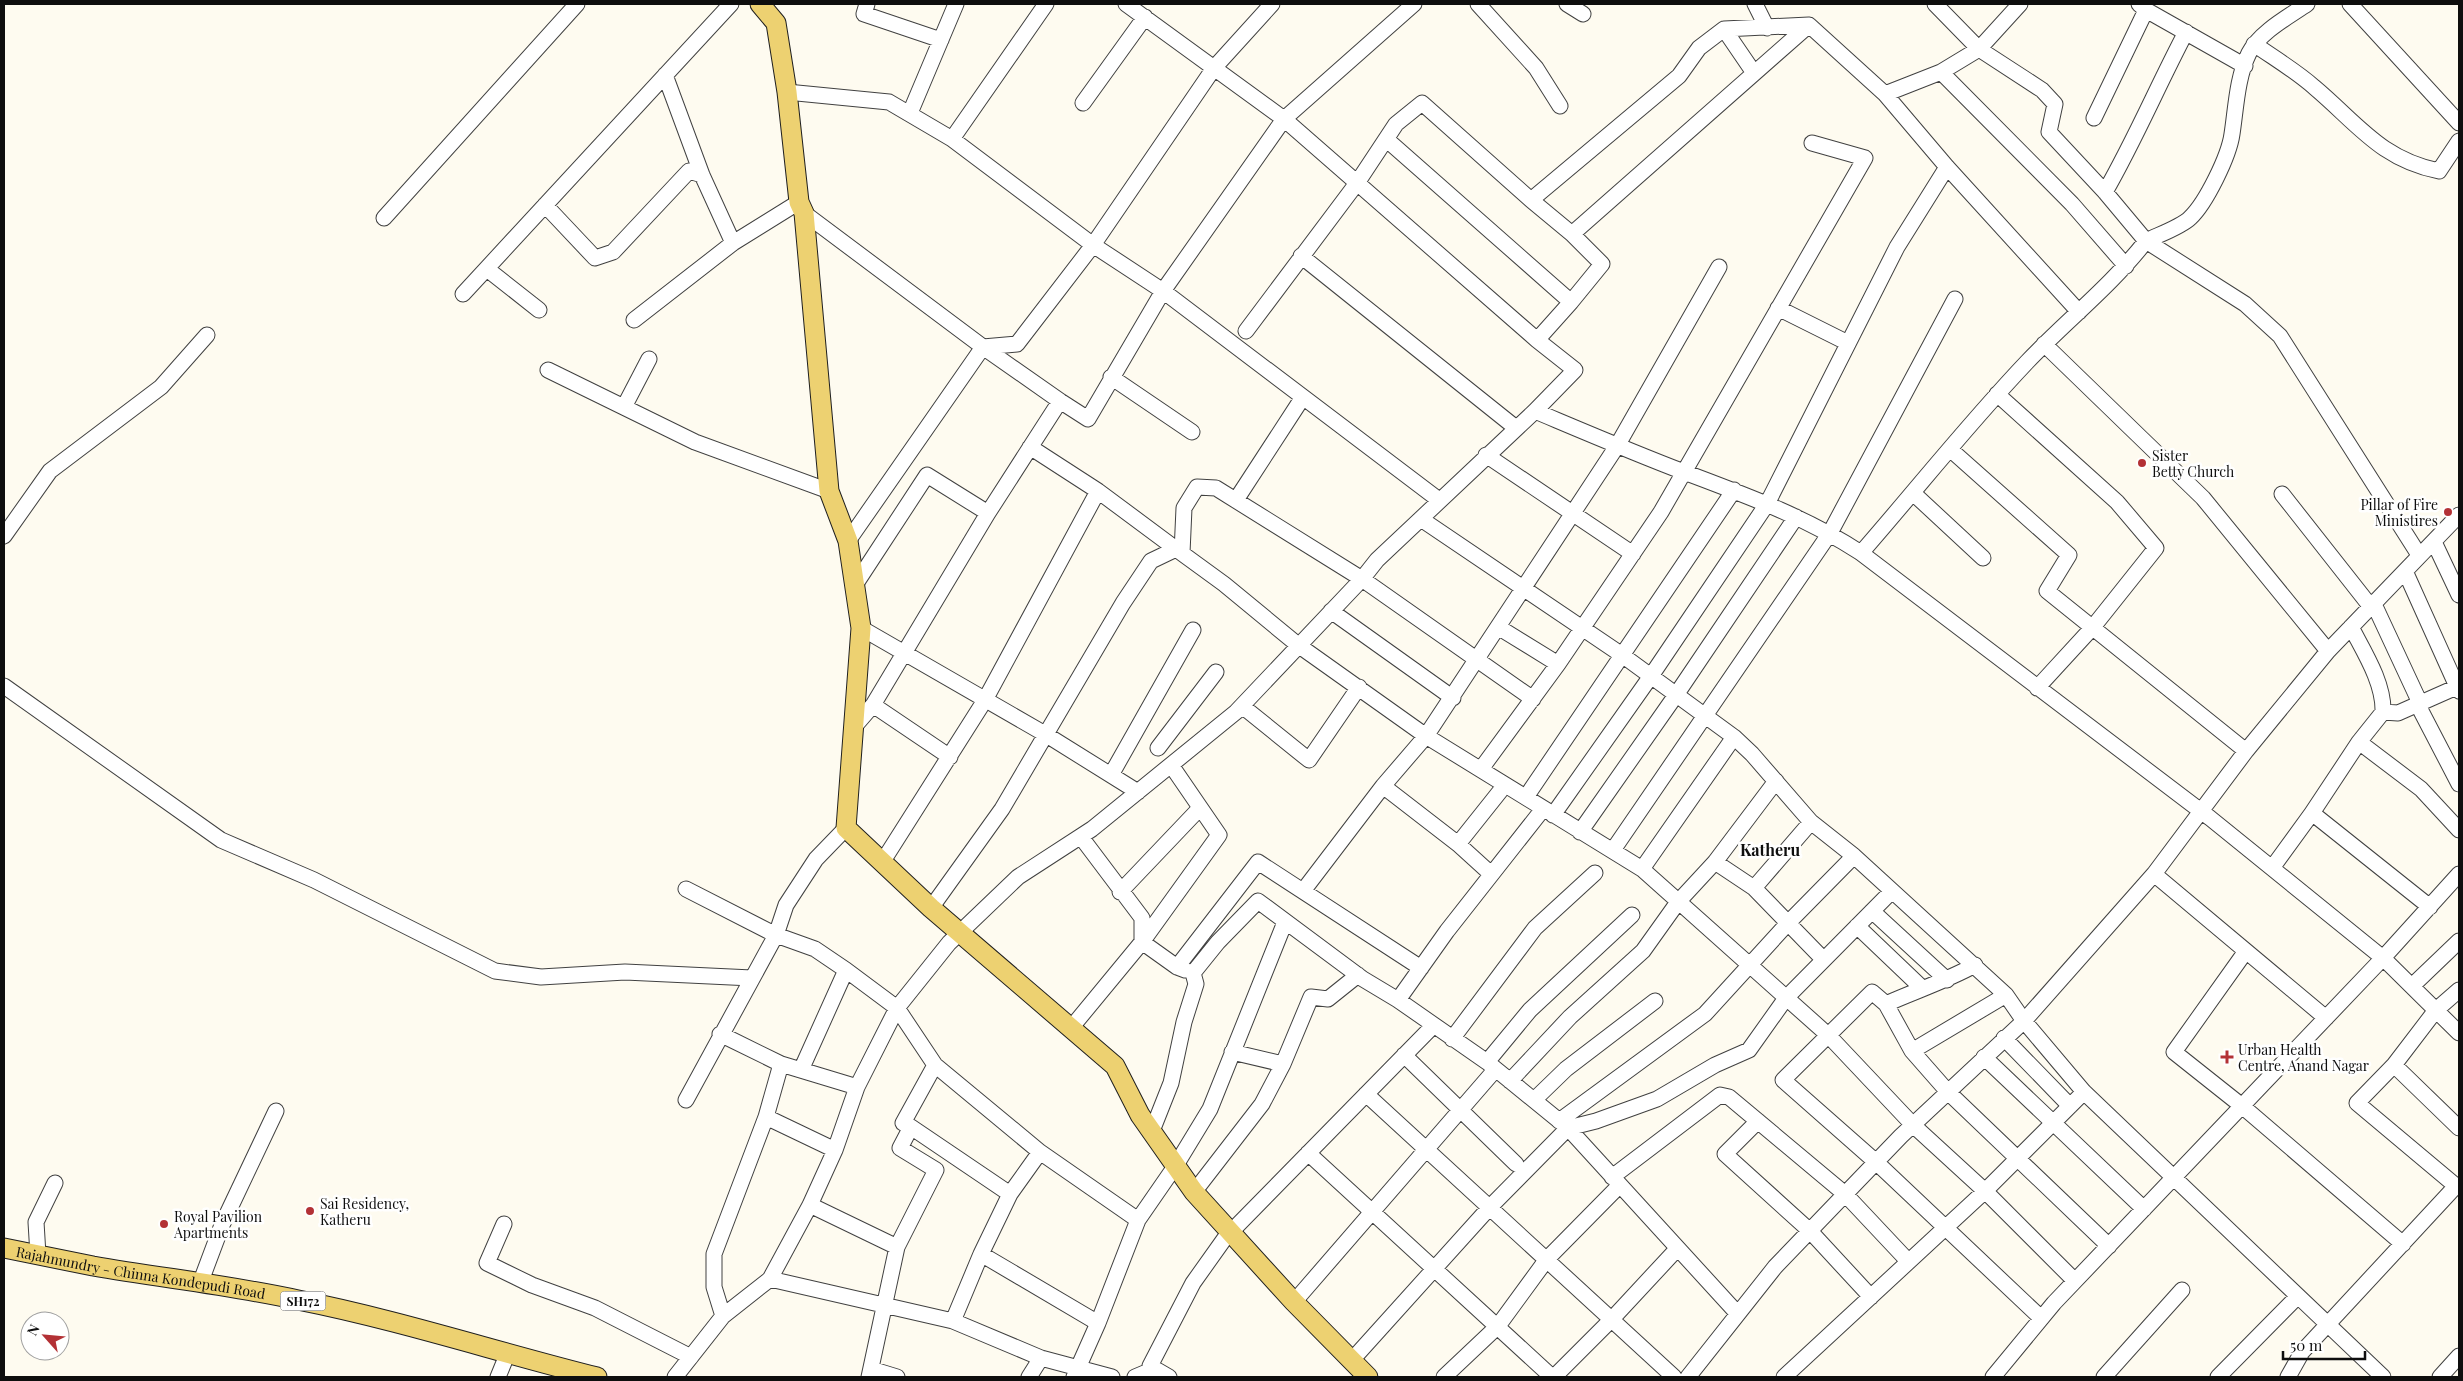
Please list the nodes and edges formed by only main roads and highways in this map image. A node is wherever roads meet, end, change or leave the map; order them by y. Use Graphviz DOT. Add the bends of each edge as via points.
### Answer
graph roads {
  1 [pos="760,4"];
  2 [pos="4,1248"];
  3 [pos="598,1377"];
  4 [pos="1368,1377"];
  1 -- 4 [label="main road" via="776,23 788,92 828,491 848,541 861,628 846,828 931,908 1115,1066 1140,1115 1194,1192 1294,1302"];
  2 -- 3 [label="main road, Rajahmundry - Chinna Kondepudi Road / SH172" via="300,1300"];
}
